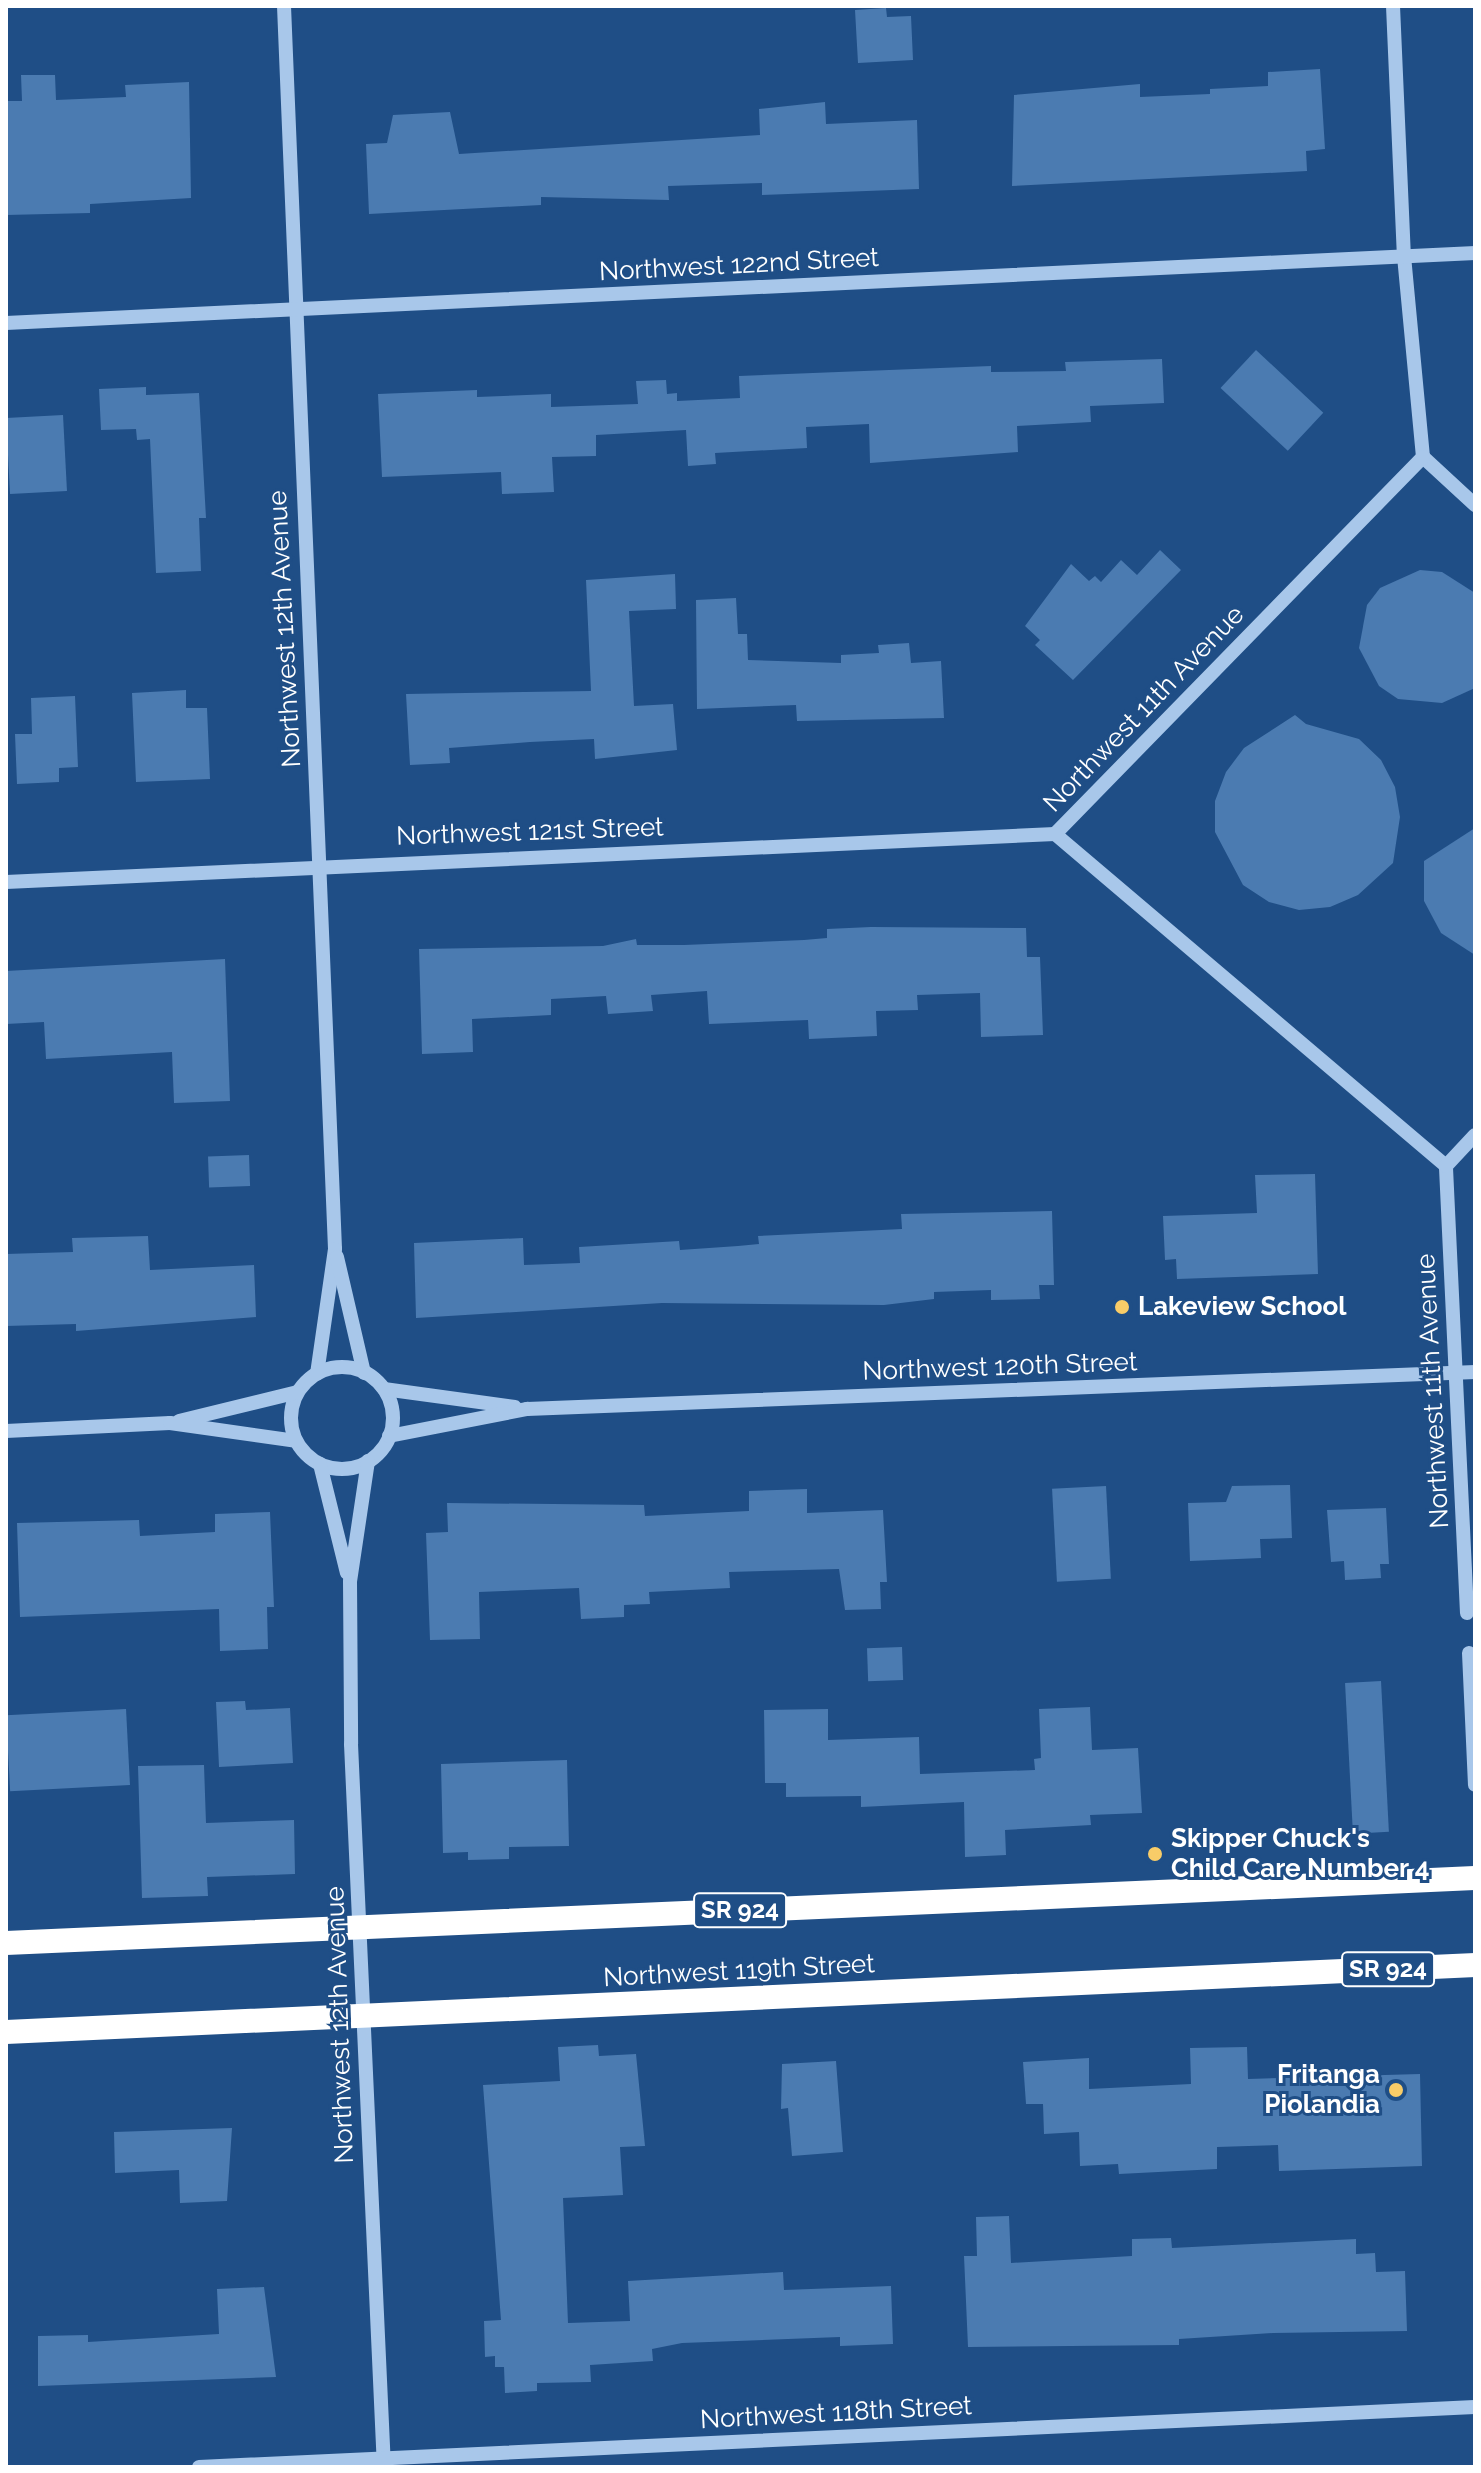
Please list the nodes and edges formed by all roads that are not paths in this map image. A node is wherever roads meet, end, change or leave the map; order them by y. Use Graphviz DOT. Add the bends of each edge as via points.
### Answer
graph roads {
  1 [pos="284,6"];
  2 [pos="1393,6"];
  3 [pos="1475,253"];
  4 [pos="1404,256"];
  5 [pos="295,311"];
  6 [pos="6,323"];
  7 [pos="1423,457"];
  8 [pos="1475,505"];
  9 [pos="1055,834"];
  10 [pos="320,865"];
  11 [pos="6,882"];
  12 [pos="1475,1135"];
  13 [pos="1446,1166"];
  14 [pos="335,1249"];
  15 [pos="1475,1372"];
  16 [pos="364,1373"];
  17 [pos="1456,1373"];
  18 [pos="317,1374"];
  19 [pos="384,1389"];
  20 [pos="298,1392"];
  21 [pos="527,1409"];
  22 [pos="170,1423"];
  23 [pos="6,1431"];
  24 [pos="389,1436"];
  25 [pos="296,1441"];
  26 [pos="368,1461"];
  27 [pos="320,1464"];
  28 [pos="350,1581"];
  29 [pos="1467,1613"];
  30 [pos="1469,1653"];
  31 [pos="1475,1785"];
  32 [pos="1475,1878"];
  33 [pos="360,1926"];
  34 [pos="6,1943"];
  35 [pos="1475,1965"];
  36 [pos="363,2017"];
  37 [pos="6,2032"];
  38 [pos="1475,2407"];
  39 [pos="383,2462"];
  40 [pos="199,2467"];
  1 -- 5 [label="street, Northwest 12th Avenue"];
  2 -- 4 [label="street"];
  3 -- 4 [label="street, Northwest 122nd Street"];
  4 -- 5 [label="street, Northwest 122nd Street"];
  4 -- 7 [label="street"];
  5 -- 6 [label="street, Northwest 122nd Street"];
  5 -- 10 [label="street, Northwest 12th Avenue"];
  7 -- 8 [label="street"];
  7 -- 9 [label="street, Northwest 11th Avenue"];
  9 -- 10 [label="street, Northwest 121st Street"];
  9 -- 13 [label="street, Northwest 11th Avenue"];
  10 -- 11 [label="street, Northwest 121st Street"];
  10 -- 14 [label="street, Northwest 12th Avenue"];
  12 -- 13 [label="street"];
  13 -- 17 [label="street, Northwest 11th Avenue"];
  14 -- 16 [label="street, Northwest 12th Avenue"];
  14 -- 18 [label="street, Northwest 12th Avenue"];
  15 -- 17 [label="street, Northwest 120th Street"];
  16 -- 18 [label="street" via="341,1367"];
  16 -- 19 [label="street"];
  17 -- 21 [label="street, Northwest 120th Street"];
  17 -- 29 [label="street, Northwest 11th Avenue"];
  18 -- 20 [label="street"];
  19 -- 21 [label="street, Northwest 120th Street"];
  19 -- 24 [label="street" via="391,1404"];
  20 -- 22 [label="street"];
  20 -- 25 [label="street" via="291,1408"];
  21 -- 24 [label="street, Northwest 120th Street"];
  22 -- 23 [label="street"];
  22 -- 25 [label="street"];
  24 -- 26 [label="street"];
  25 -- 27 [label="street"];
  26 -- 27 [label="street" via="353,1467"];
  26 -- 28 [label="street, Northwest 12th Avenue"];
  27 -- 28 [label="street, Northwest 12th Avenue"];
  28 -- 33 [label="street, Northwest 12th Avenue"];
  30 -- 31 [label="street"];
  32 -- 33 [label="highway, SR 924"];
  33 -- 34 [label="highway, SR 924"];
  33 -- 36 [label="street, Northwest 12th Avenue"];
  35 -- 36 [label="highway, Northwest 119th Street / SR 924"];
  36 -- 37 [label="highway, Northwest 119th Street / SR 924"];
  36 -- 39 [label="street, Northwest 12th Avenue"];
  38 -- 39 [label="street, Northwest 118th Street"];
  39 -- 40 [label="street, Northwest 118th Street"];
}
